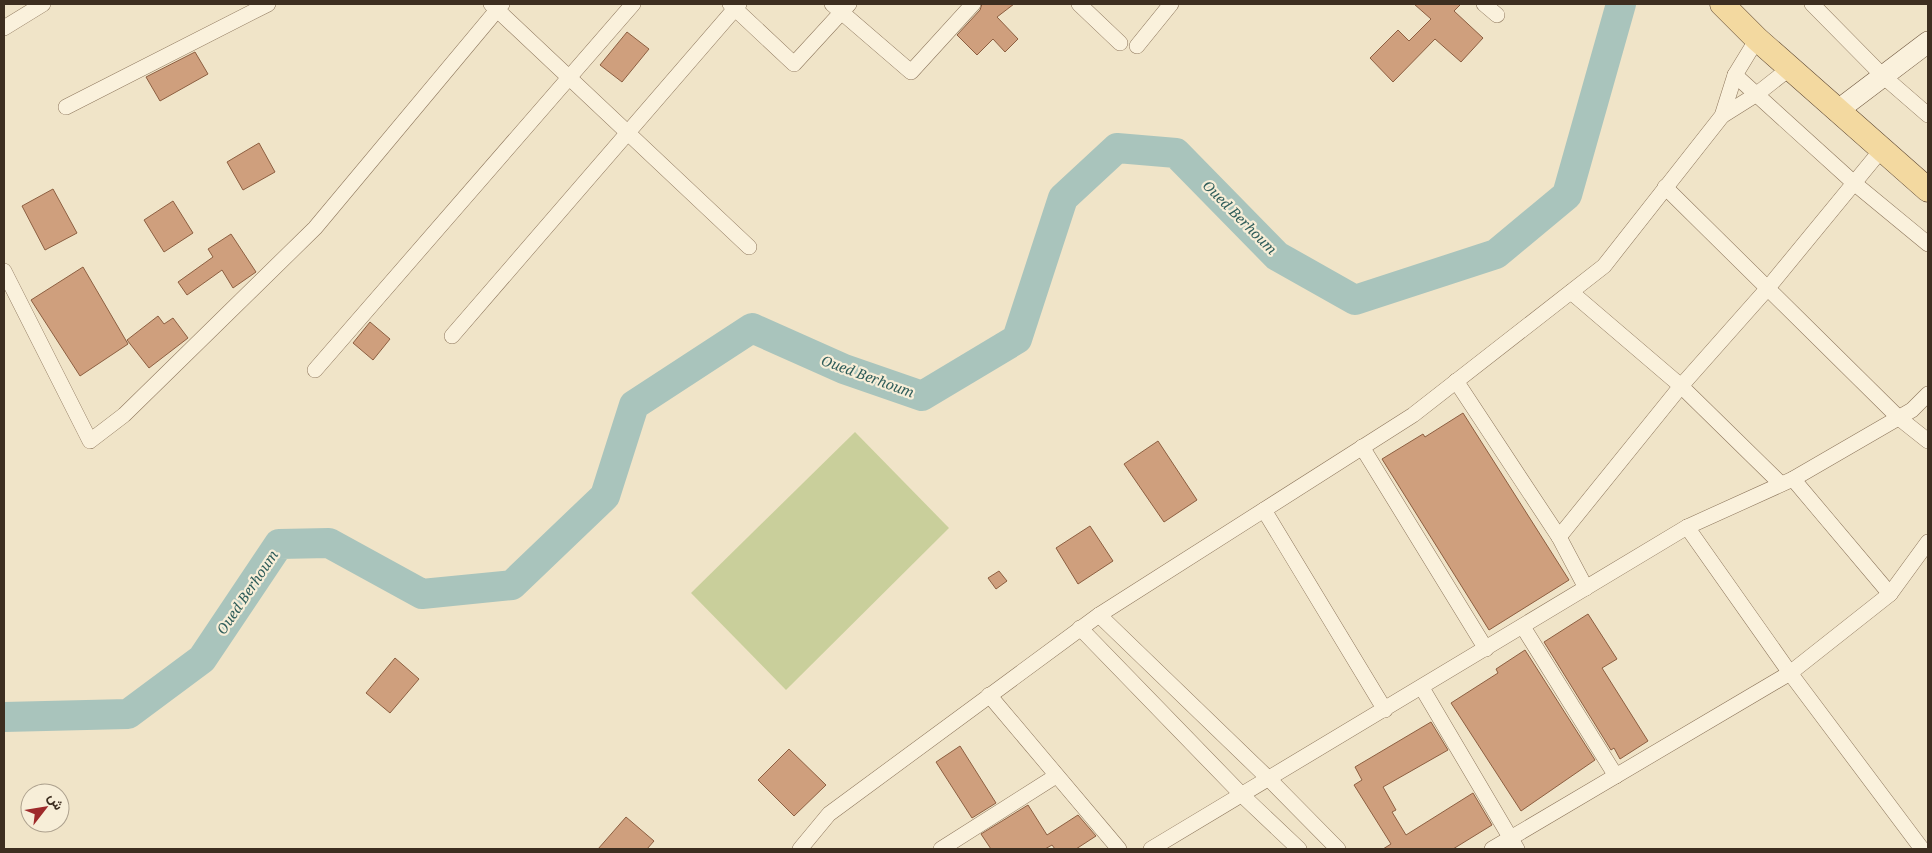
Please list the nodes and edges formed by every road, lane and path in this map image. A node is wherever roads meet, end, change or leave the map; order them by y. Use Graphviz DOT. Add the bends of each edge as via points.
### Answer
graph roads {
  1 [pos="43,4"];
  2 [pos="268,4"];
  3 [pos="633,4"];
  4 [pos="972,4"];
  5 [pos="1078,4"];
  6 [pos="1170,4"];
  7 [pos="1484,4"];
  8 [pos="1722,4"];
  9 [pos="1812,4"];
  10 [pos="735,5"];
  11 [pos="496,6"];
  12 [pos="841,7"];
  13 [pos="1497,15"];
  14 [pos="4,28"];
  15 [pos="1757,39"];
  16 [pos="1928,42"];
  17 [pos="1120,43"];
  18 [pos="1137,46"];
  19 [pos="1790,68"];
  20 [pos="1735,74"];
  21 [pos="1883,76"];
  22 [pos="569,78"];
  23 [pos="1756,94"];
  24 [pos="66,107"];
  25 [pos="1837,111"];
  26 [pos="1928,115"];
  27 [pos="1722,116"];
  28 [pos="628,133"];
  29 [pos="1882,150"];
  30 [pos="1854,184"];
  31 [pos="1665,187"];
  32 [pos="1928,190"];
  33 [pos="1928,244"];
  34 [pos="749,247"];
  35 [pos="4,271"];
  36 [pos="1767,289"];
  37 [pos="1570,292"];
  38 [pos="452,336"];
  39 [pos="315,370"];
  40 [pos="1456,381"];
  41 [pos="1681,386"];
  42 [pos="1928,394"];
  43 [pos="1899,418"];
  44 [pos="1928,441"];
  45 [pos="1362,447"];
  46 [pos="1787,481"];
  47 [pos="1264,510"];
  48 [pos="1687,527"];
  49 [pos="1559,537"];
  50 [pos="1928,542"];
  51 [pos="1586,588"];
  52 [pos="1890,594"];
  53 [pos="1099,615"];
  54 [pos="1523,626"];
  55 [pos="1080,628"];
  56 [pos="1486,649"];
  57 [pos="1790,673"];
  58 [pos="1422,688"];
  59 [pos="989,695"];
  60 [pos="1385,710"];
  61 [pos="1056,776"];
  62 [pos="1616,776"];
  63 [pos="1270,780"];
  64 [pos="1243,796"];
  65 [pos="1514,844"];
  66 [pos="800,849"];
  67 [pos="941,849"];
  68 [pos="1119,849"];
  69 [pos="1151,849"];
  70 [pos="1283,849"];
  71 [pos="1299,849"];
  72 [pos="1338,849"];
  73 [pos="1492,849"];
  74 [pos="1922,849"];
  1 -- 14 [label="street"];
  2 -- 24 [label="street"];
  3 -- 22 [label="street"];
  4 -- 12 [label="street" via="911,72"];
  5 -- 17 [label="street"];
  6 -- 18 [label="street"];
  7 -- 13 [label="street"];
  8 -- 15 [label="main road"];
  9 -- 21 [label="street"];
  10 -- 12 [label="street" via="794,64"];
  10 -- 28 [label="street"];
  11 -- 22 [label="street"];
  11 -- 35 [label="street" via="315,228 124,415 90,441"];
  15 -- 19 [label="main road"];
  15 -- 20 [label="street"];
  16 -- 21 [label="street"];
  19 -- 23 [label="street"];
  19 -- 25 [label="main road"];
  20 -- 23 [label="street"];
  20 -- 27 [label="street"];
  21 -- 25 [label="street"];
  21 -- 26 [label="street"];
  22 -- 28 [label="street"];
  22 -- 39 [label="street"];
  23 -- 27 [label="street"];
  23 -- 30 [label="street"];
  25 -- 29 [label="main road"];
  27 -- 31 [label="street"];
  28 -- 34 [label="street"];
  28 -- 38 [label="street"];
  29 -- 30 [label="street"];
  29 -- 32 [label="main road"];
  30 -- 33 [label="street"];
  30 -- 36 [label="street"];
  31 -- 36 [label="street"];
  31 -- 37 [label="street" via="1604,266"];
  36 -- 41 [label="street"];
  36 -- 43 [label="street"];
  37 -- 40 [label="street"];
  37 -- 41 [label="street"];
  40 -- 45 [label="street" via="1413,415"];
  40 -- 49 [label="street"];
  41 -- 46 [label="street"];
  41 -- 49 [label="street"];
  42 -- 43 [label="street"];
  43 -- 44 [label="street"];
  43 -- 46 [label="street"];
  45 -- 47 [label="street"];
  45 -- 56 [label="street"];
  46 -- 48 [label="street"];
  46 -- 52 [label="street"];
  47 -- 53 [label="street"];
  47 -- 60 [label="street"];
  48 -- 51 [label="street"];
  48 -- 57 [label="street"];
  49 -- 51 [label="street"];
  50 -- 52 [label="street"];
  51 -- 54 [label="street"];
  52 -- 57 [label="street"];
  53 -- 55 [label="street"];
  53 -- 63 [label="street"];
  54 -- 56 [label="street"];
  54 -- 62 [label="street"];
  55 -- 59 [label="street"];
  55 -- 64 [label="street"];
  56 -- 58 [label="street"];
  57 -- 62 [label="street"];
  57 -- 74 [label="street"];
  58 -- 60 [label="street"];
  58 -- 65 [label="street"];
  59 -- 61 [label="street"];
  59 -- 66 [label="street" via="829,814"];
  60 -- 63 [label="street"];
  61 -- 67 [label="street"];
  61 -- 68 [label="street"];
  62 -- 65 [label="street"];
  63 -- 64 [label="street"];
  63 -- 72 [label="street"];
  64 -- 69 [label="street"];
  64 -- 70 [label="street"];
  64 -- 71 [label="street"];
  65 -- 73 [label="street"];
}
